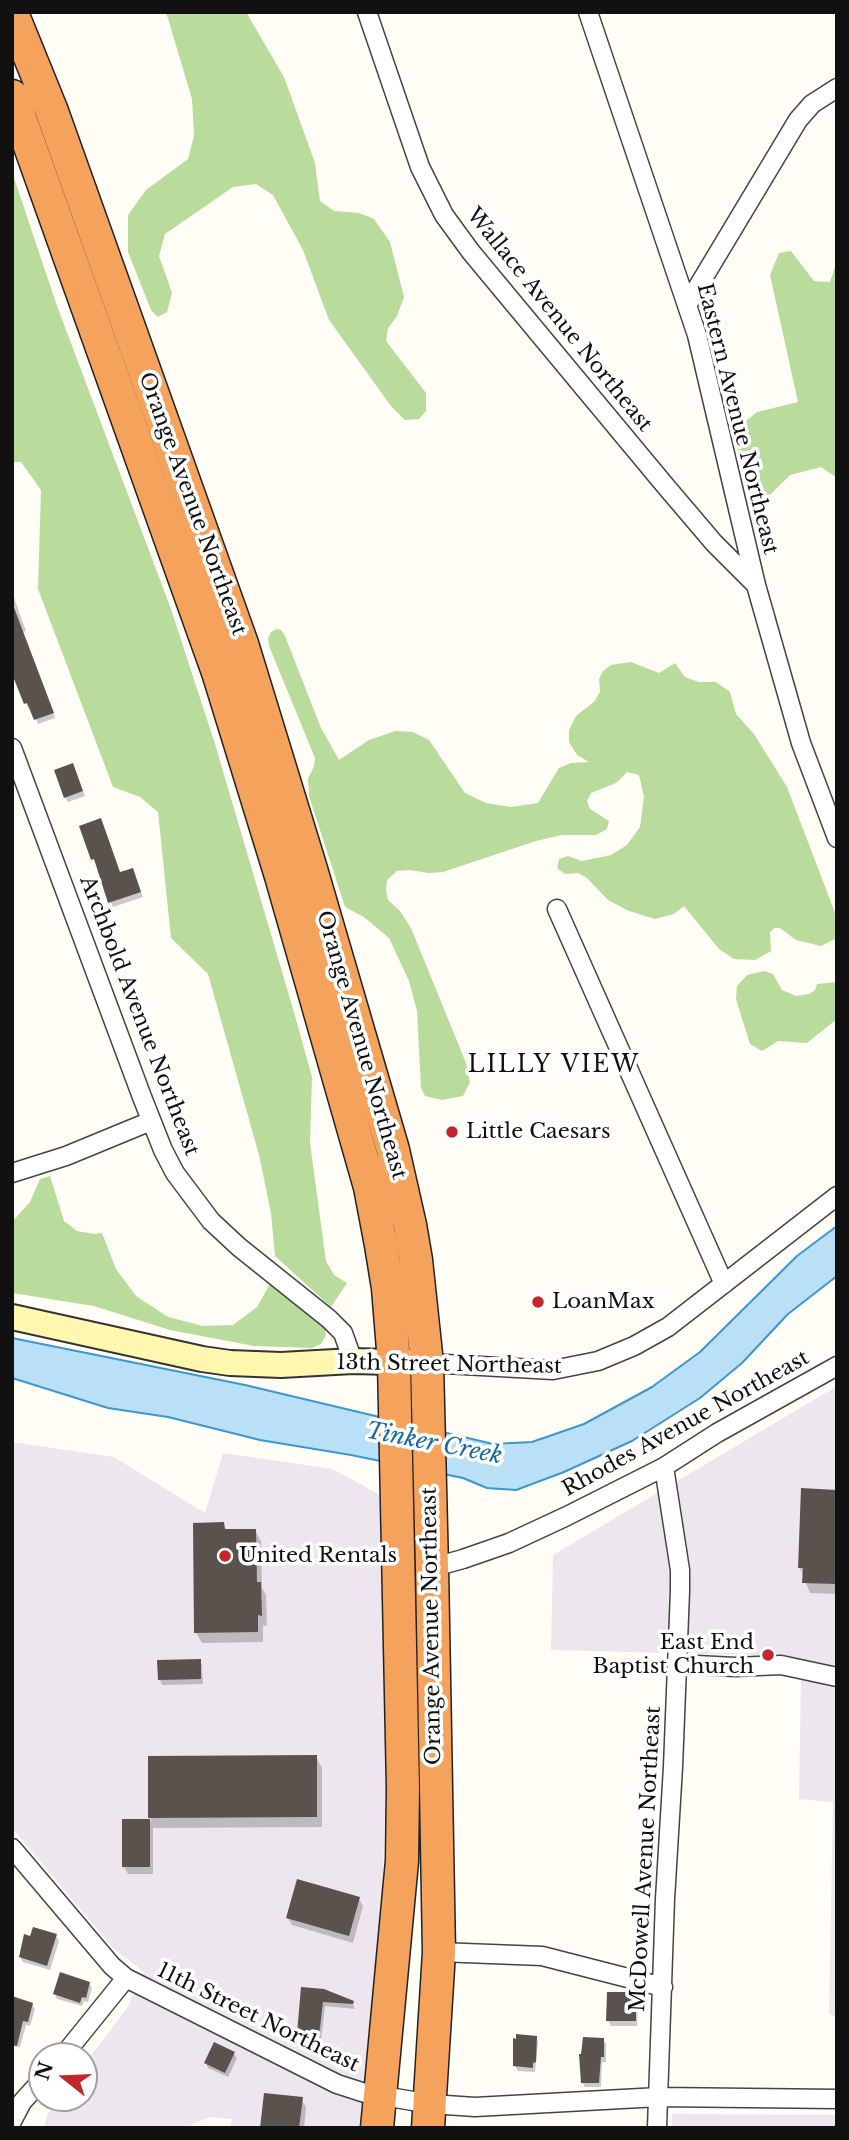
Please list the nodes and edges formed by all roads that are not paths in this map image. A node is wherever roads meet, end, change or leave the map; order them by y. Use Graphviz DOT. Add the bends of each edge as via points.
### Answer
graph roads {
  1 [pos="367,12"];
  2 [pos="588,12"];
  3 [pos="12,13"];
  4 [pos="837,88"];
  5 [pos="12,96"];
  6 [pos="687,305"];
  7 [pos="756,585"];
  8 [pos="12,748"];
  9 [pos="837,838"];
  10 [pos="557,909"];
  11 [pos="151,1121"];
  12 [pos="12,1173"];
  13 [pos="837,1196"];
  14 [pos="724,1284"];
  15 [pos="12,1317"];
  16 [pos="353,1361"];
  17 [pos="394,1362"];
  18 [pos="427,1363"];
  19 [pos="837,1366"];
  20 [pos="664,1467"];
  21 [pos="432,1568"];
  22 [pos="398,1574"];
  23 [pos="677,1664"];
  24 [pos="837,1677"];
  25 [pos="12,1848"];
  26 [pos="439,1952"];
  27 [pos="126,1978"];
  28 [pos="663,1987"];
  29 [pos="75,2042"];
  30 [pos="659,2097"];
  31 [pos="837,2099"];
  32 [pos="17,2100"];
  33 [pos="378,2113"];
  34 [pos="429,2116"];
  35 [pos="12,2121"];
  36 [pos="657,2128"];
  1 -- 7 [label="street, Wallace Avenue Northeast" via="420,167 444,215 663,483"];
  2 -- 6 [label="street, Eastern Avenue Northeast"];
  3 -- 18 [label="highway, Orange Avenue Northeast" via="51,109 262,707 402,1187 416,1260"];
  4 -- 6 [label="street" via="798,120"];
  5 -- 17 [label="highway, Orange Avenue Northeast" via="218,672 277,864 370,1187 388,1289"];
  6 -- 7 [label="street, Eastern Avenue Northeast"];
  7 -- 9 [label="street, Eastern Avenue Northeast" via="801,743"];
  8 -- 11 [label="street, Archbold Avenue Northeast"];
  10 -- 14 [label="street"];
  11 -- 12 [label="street"];
  11 -- 16 [label="street, Archbold Avenue Northeast" via="175,1174 204,1213 329,1319 343,1334"];
  13 -- 14 [label="street, 13th Street Northeast"];
  14 -- 18 [label="street, 13th Street Northeast" via="668,1327 598,1361 525,1370"];
  15 -- 16 [label="street, 13th Street Northeast" via="230,1363"];
  16 -- 17 [label="street, 13th Street Northeast"];
  17 -- 18 [label="street, 13th Street Northeast"];
  17 -- 22 [label="highway, Orange Avenue Northeast"];
  18 -- 21 [label="highway, Orange Avenue Northeast"];
  19 -- 20 [label="street, Rhodes Avenue Northeast"];
  20 -- 21 [label="street, Rhodes Avenue Northeast" via="509,1543"];
  20 -- 23 [label="street, McDowell Avenue Northeast" via="680,1570"];
  21 -- 22 [label="street, Rhodes Avenue Northeast"];
  21 -- 26 [label="highway, Orange Avenue Northeast"];
  22 -- 33 [label="highway, Orange Avenue Northeast" via="402,1861"];
  23 -- 24 [label="street" via="781,1665"];
  23 -- 28 [label="street, McDowell Avenue Northeast"];
  25 -- 27 [label="street, 11th Street Northeast"];
  26 -- 28 [label="street" via="542,1956"];
  26 -- 34 [label="highway, Orange Avenue Northeast"];
  27 -- 29 [label="street"];
  27 -- 33 [label="street, 11th Street Northeast" via="337,2084"];
  28 -- 30 [label="street, McDowell Avenue Northeast"];
  30 -- 31 [label="street, 11th Street Northeast"];
  30 -- 34 [label="street, 11th Street Northeast"];
  30 -- 36 [label="street, McDowell Avenue Northeast"];
  32 -- 35 [label="street"];
  33 -- 34 [label="street, 11th Street Northeast"];
}
